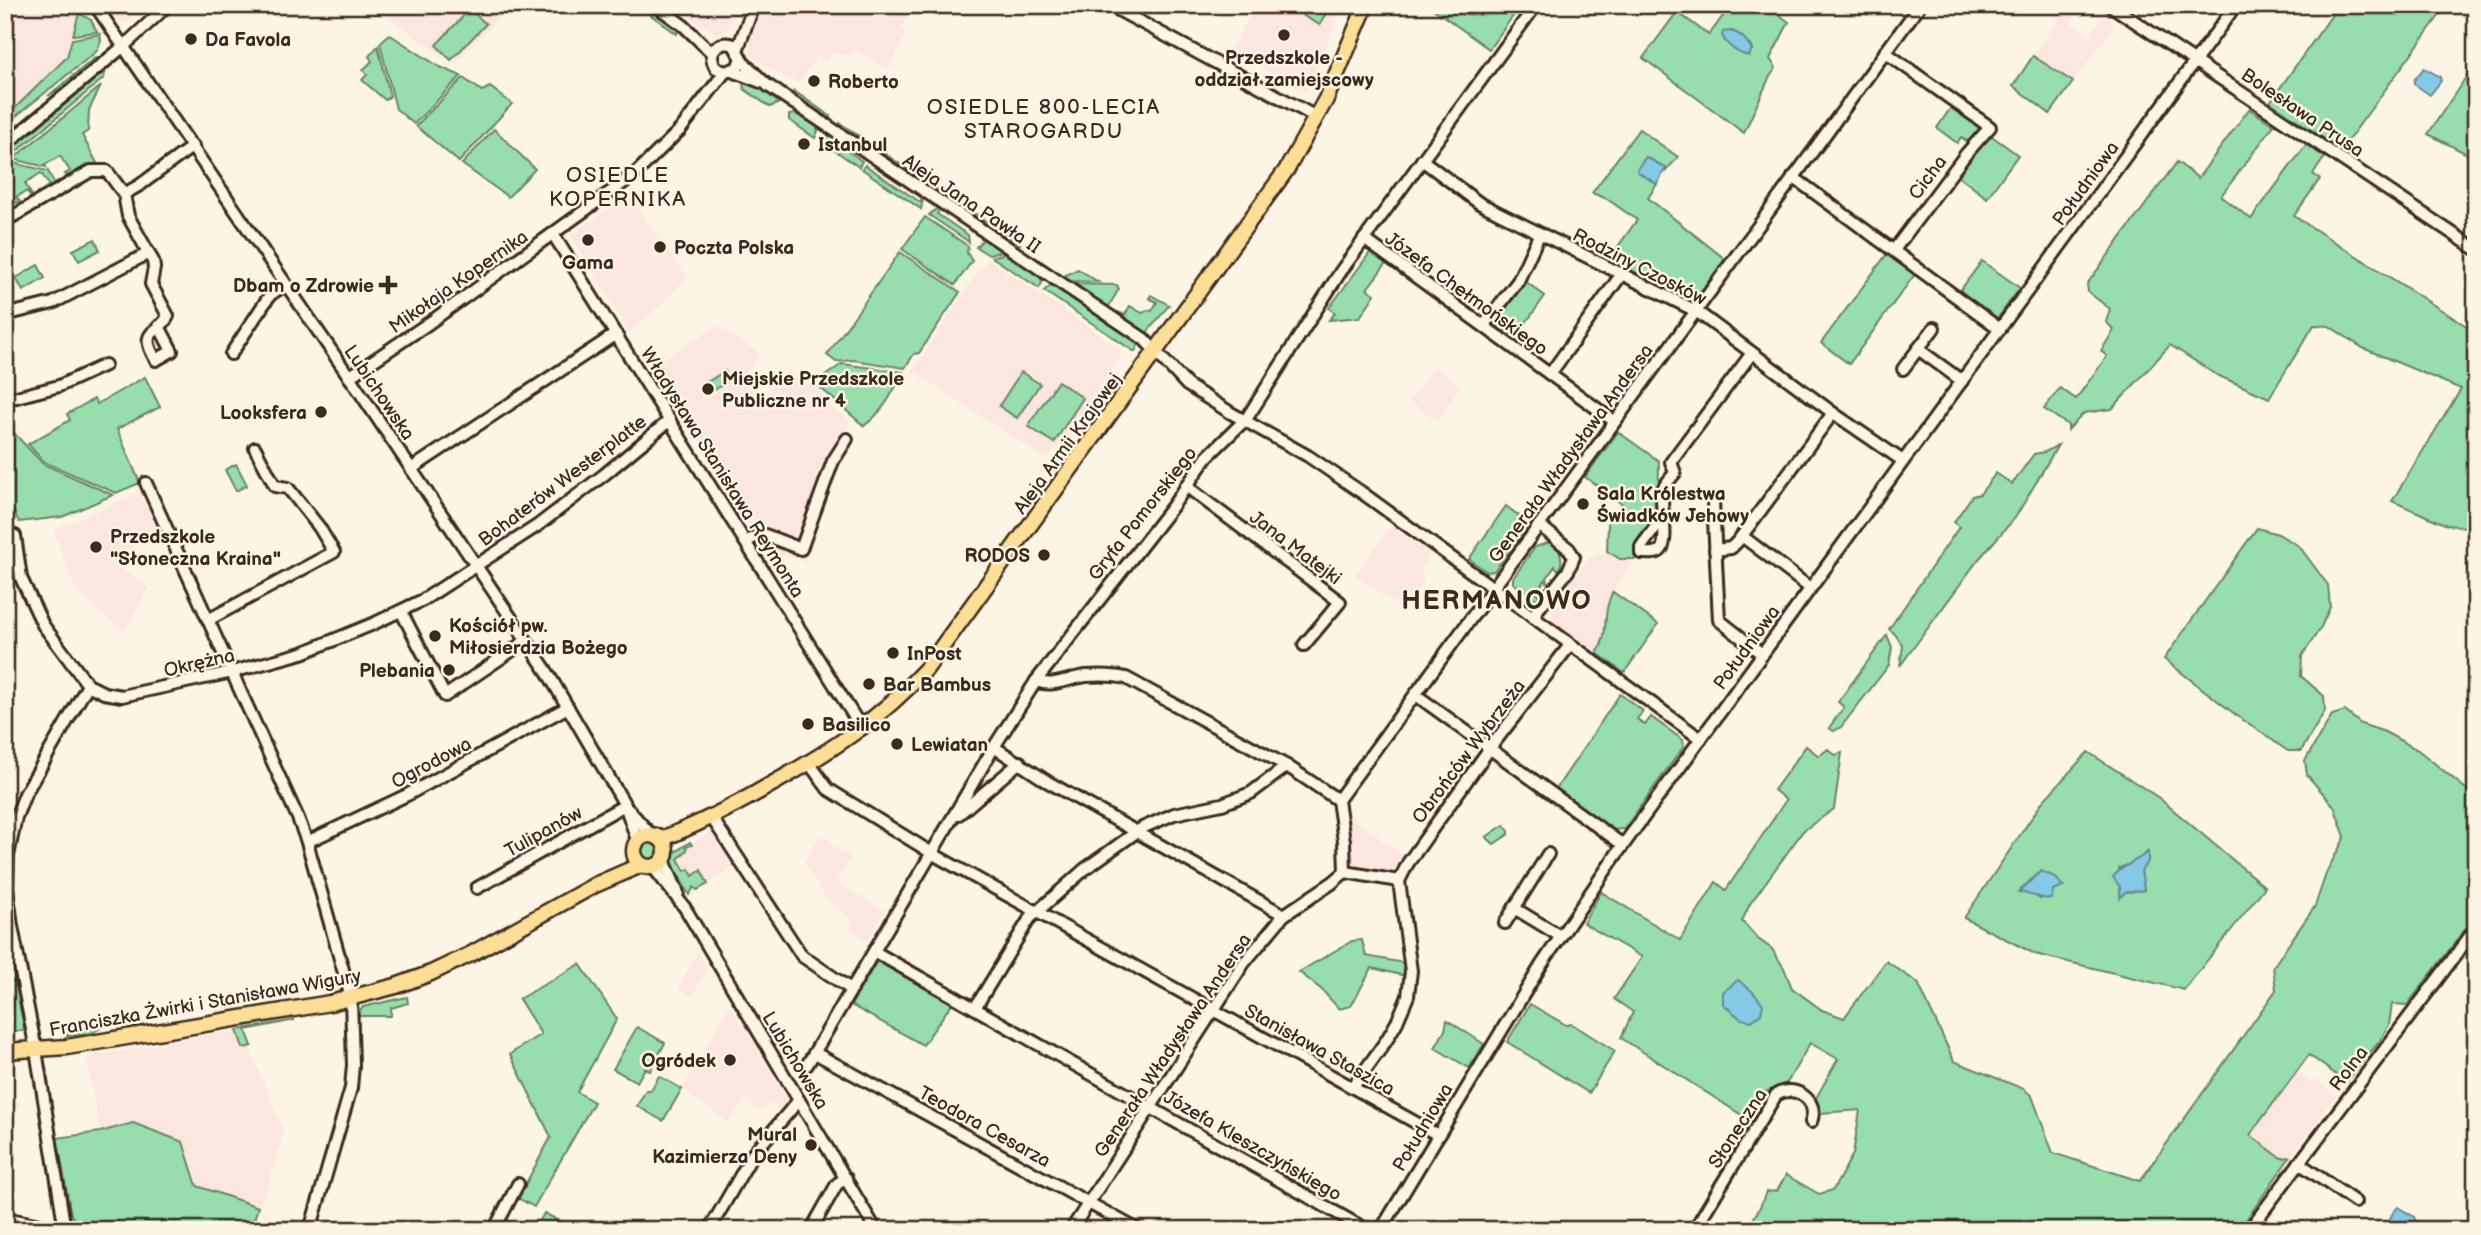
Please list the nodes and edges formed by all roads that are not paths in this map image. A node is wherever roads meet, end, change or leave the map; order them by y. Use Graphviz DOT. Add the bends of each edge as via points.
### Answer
graph roads {
  1 [pos="95,5"];
  2 [pos="167,5"];
  3 [pos="655,5"];
  4 [pos="1109,5"];
  5 [pos="1135,5"];
  6 [pos="1366,5"];
  7 [pos="1536,5"];
  8 [pos="1920,5"];
  9 [pos="2110,5"];
  10 [pos="2236,5"];
  11 [pos="753,7"];
  12 [pos="1129,16"];
  13 [pos="124,46"];
  14 [pos="719,47"];
  15 [pos="1885,52"];
  16 [pos="739,53"];
  17 [pos="2196,62"];
  18 [pos="724,71"];
  19 [pos="767,85"];
  20 [pos="1316,117"];
  21 [pos="5,145"];
  22 [pos="193,146"];
  23 [pos="1422,160"];
  24 [pos="1793,177"];
  25 [pos="124,194"];
  26 [pos="5,221"];
  27 [pos="553,234"];
  28 [pos="1539,234"];
  29 [pos="1364,239"];
  30 [pos="2476,248"];
  31 [pos="1894,250"];
  32 [pos="149,253"];
  33 [pos="1621,275"];
  34 [pos="286,284"];
  35 [pos="1696,312"];
  36 [pos="5,315"];
  37 [pos="1484,325"];
  38 [pos="159,326"];
  39 [pos="1934,328"];
  40 [pos="2000,329"];
  41 [pos="616,334"];
  42 [pos="1918,349"];
  43 [pos="1156,352"];
  44 [pos="1752,353"];
  45 [pos="231,354"];
  46 [pos="105,365"];
  47 [pos="1903,369"];
  48 [pos="1550,374"];
  49 [pos="349,377"];
  50 [pos="1962,381"];
  51 [pos="5,400"];
  52 [pos="1833,414"];
  53 [pos="670,420"];
  54 [pos="1243,421"];
  55 [pos="1614,421"];
  56 [pos="847,439"];
  57 [pos="255,449"];
  58 [pos="1903,461"];
  59 [pos="411,469"];
  60 [pos="146,483"];
  61 [pos="1186,486"];
  62 [pos="1713,501"];
  63 [pos="1663,517"];
  64 [pos="1539,525"];
  65 [pos="6,532"];
  66 [pos="1742,536"];
  67 [pos="746,542"];
  68 [pos="1715,550"];
  69 [pos="475,567"];
  70 [pos="1492,588"];
  71 [pos="1810,588"];
  72 [pos="401,611"];
  73 [pos="1532,617"];
  74 [pos="208,620"];
  75 [pos="526,641"];
  76 [pos="1304,645"];
  77 [pos="1570,645"];
  78 [pos="1762,654"];
  79 [pos="232,673"];
  80 [pos="1036,681"];
  81 [pos="88,685"];
  82 [pos="1416,695"];
  83 [pos="568,707"];
  84 [pos="862,729"];
  85 [pos="1701,739"];
  86 [pos="994,747"];
  87 [pos="1490,748"];
  88 [pos="1020,762"];
  89 [pos="809,764"];
  90 [pos="1287,766"];
  91 [pos="1338,800"];
  92 [pos="625,805"];
  93 [pos="710,819"];
  94 [pos="952,820"];
  95 [pos="1138,831"];
  96 [pos="307,842"];
  97 [pos="1623,845"];
  98 [pos="651,851"];
  99 [pos="933,853"];
  100 [pos="1548,854"];
  101 [pos="1345,872"];
  102 [pos="1399,881"];
  103 [pos="477,888"];
  104 [pos="1514,908"];
  105 [pos="1037,912"];
  106 [pos="1284,915"];
  107 [pos="1505,923"];
  108 [pos="9,927"];
  109 [pos="2474,934"];
  110 [pos="1560,936"];
  111 [pos="875,952"];
  112 [pos="852,990"];
  113 [pos="351,998"];
  114 [pos="975,1008"];
  115 [pos="1214,1010"];
  116 [pos="36,1049"];
  117 [pos="5,1051"];
  118 [pos="815,1053"];
  119 [pos="807,1065"];
  120 [pos="1353,1087"];
  121 [pos="799,1100"];
  122 [pos="1151,1107"];
  123 [pos="1811,1122"];
  124 [pos="1438,1135"];
  125 [pos="2298,1163"];
  126 [pos="846,1178"];
  127 [pos="518,1184"];
  128 [pos="1088,1202"];
  129 [pos="2356,1202"];
  130 [pos="5,1217"];
  131 [pos="65,1230"];
  132 [pos="310,1230"];
  133 [pos="494,1230"];
  134 [pos="709,1230"];
  135 [pos="811,1230"];
  136 [pos="876,1230"];
  137 [pos="1071,1230"];
  138 [pos="1138,1230"];
  139 [pos="1367,1230"];
  140 [pos="1381,1230"];
  141 [pos="1694,1230"];
  142 [pos="2249,1230"];
  1 -- 13 [label="street, Lubichowska"];
  2 -- 13 [label="street"];
  3 -- 14 [label="street"];
  4 -- 12 [label="street"];
  5 -- 12 [label="street"];
  6 -- 20 [label="main road, Aleja Armii Krajowej"];
  7 -- 23 [label="street, Gryfa Pomorskiego"];
  8 -- 15 [label="street, Generała Władysława Andersa"];
  9 -- 17 [label="street, Bolesława Prusa"];
  10 -- 17 [label="street, Południowa"];
  11 -- 14 [label="street"];
  11 -- 16 [label="street"];
  12 -- 20 [label="street"];
  13 -- 21 [label="street"];
  13 -- 22 [label="street, Lubichowska"];
  14 -- 16 [label="street"];
  14 -- 18 [label="street" via="712,61"];
  15 -- 24 [label="street, Generała Władysława Andersa"];
  15 -- 31 [label="street, Cicha" via="1990,127"];
  16 -- 18 [label="street, Mikołaja Kopernika" via="740,63"];
  16 -- 19 [label="street, Aleja Jana Pawła II"];
  17 -- 30 [label="street, Bolesława Prusa"];
  17 -- 40 [label="street, Południowa"];
  18 -- 19 [label="street, Aleja Jana Pawła II"];
  18 -- 27 [label="street, Mikołaja Kopernika" via="680,130 635,174"];
  19 -- 43 [label="street, Aleja Jana Pawła II" via="1144,339"];
  20 -- 43 [label="main road, Aleja Armii Krajowej" via="1287,169"];
  22 -- 25 [label="street"];
  22 -- 34 [label="street, Lubichowska"];
  23 -- 28 [label="street, Rodziny Czosków" via="1479,203"];
  23 -- 29 [label="street, Gryfa Pomorskiego"];
  24 -- 31 [label="street"];
  24 -- 35 [label="street, Generała Władysława Andersa"];
  25 -- 26 [label="street" via="107,171 91,172"];
  25 -- 32 [label="street" via="128,216"];
  27 -- 41 [label="street, Władysława Stanisława Reymonta"];
  27 -- 49 [label="street, Mikołaja Kopernika"];
  28 -- 33 [label="street, Rodziny Czosków"];
  28 -- 37 [label="street" via="1518,281"];
  29 -- 37 [label="street, Józefa Chełmońskiego"];
  29 -- 54 [label="street, Gryfa Pomorskiego"];
  31 -- 40 [label="street"];
  32 -- 36 [label="street" via="53,303"];
  32 -- 38 [label="street" via="154,268 151,284 169,316"];
  33 -- 35 [label="street, Rodziny Czosków"];
  33 -- 48 [label="street, Józefa Chełmońskiego"];
  34 -- 45 [label="street" via="270,295"];
  34 -- 49 [label="street, Lubichowska"];
  35 -- 44 [label="street, Rodziny Czosków"];
  35 -- 55 [label="street, Generała Władysława Andersa"];
  37 -- 48 [label="street, Józefa Chełmońskiego"];
  39 -- 42 [label="street"];
  40 -- 50 [label="street, Południowa"];
  41 -- 53 [label="street, Władysława Stanisława Reymonta"];
  41 -- 59 [label="street"];
  42 -- 47 [label="street"];
  42 -- 50 [label="street"];
  43 -- 54 [label="street, Aleja Jana Pawła II" via="1187,385"];
  43 -- 84 [label="main road, Aleja Armii Krajowej" via="946,643 904,693"];
  44 -- 52 [label="street, Rodziny Czosków"];
  44 -- 63 [label="street" via="1671,462 1675,473 1662,490"];
  46 -- 51 [label="street" via="59,386"];
  48 -- 55 [label="street, Józefa Chełmońskiego"];
  49 -- 59 [label="street, Lubichowska"];
  50 -- 58 [label="street, Południowa"];
  52 -- 58 [label="street, Rodziny Czosków"];
  52 -- 66 [label="street"];
  53 -- 67 [label="street, Władysława Stanisława Reymonta"];
  53 -- 69 [label="street, Bohaterów Westerplatte" via="537,526"];
  54 -- 61 [label="street, Gryfa Pomorskiego"];
  54 -- 70 [label="street, Aleja Jana Pawła II" via="1308,456"];
  55 -- 64 [label="street, Generała Władysława Andersa"];
  56 -- 67 [label="street" via="833,461 801,549 765,535"];
  57 -- 74 [label="street" via="275,486 288,488 334,552"];
  58 -- 71 [label="street, Południowa"];
  59 -- 69 [label="street, Lubichowska"];
  60 -- 74 [label="street"];
  61 -- 76 [label="street, Jana Matejki" via="1340,602"];
  61 -- 80 [label="street, Gryfa Pomorskiego"];
  62 -- 68 [label="street"];
  64 -- 70 [label="street, Generała Władysława Andersa"];
  64 -- 73 [label="street" via="1574,557"];
  65 -- 81 [label="street" via="15,536 21,578 43,625"];
  66 -- 68 [label="street" via="1731,548"];
  66 -- 71 [label="street"];
  67 -- 84 [label="street, Władysława Stanisława Reymonta"];
  68 -- 78 [label="street" via="1719,620"];
  69 -- 72 [label="street, Okrężna"];
  69 -- 75 [label="street, Lubichowska"];
  70 -- 73 [label="street, Aleja Jana Pawła II"];
  70 -- 82 [label="street, Generała Władysława Andersa"];
  71 -- 78 [label="street, Południowa"];
  72 -- 75 [label="street" via="445,696"];
  72 -- 79 [label="street, Okrężna" via="302,653"];
  73 -- 77 [label="street, Aleja Jana Pawła II"];
  74 -- 79 [label="street"];
  75 -- 83 [label="street, Lubichowska"];
  77 -- 85 [label="street, Aleja Jana Pawła II"];
  77 -- 87 [label="street, Obrońców Wybrzeża"];
  78 -- 85 [label="street, Południowa"];
  79 -- 81 [label="street, Okrężna" via="122,696 104,694"];
  79 -- 96 [label="street"];
  80 -- 86 [label="street, Gryfa Pomorskiego"];
  80 -- 90 [label="street" via="1054,684 1085,676 1126,678"];
  81 -- 108 [label="street" via="16,817 8,856"];
  82 -- 87 [label="street"];
  82 -- 91 [label="street, Generała Władysława Andersa"];
  83 -- 92 [label="street, Lubichowska"];
  83 -- 96 [label="street, Ogrodowa" via="407,795"];
  84 -- 89 [label="main road, Aleja Armii Krajowej"];
  85 -- 97 [label="street, Południowa"];
  86 -- 88 [label="street"];
  86 -- 94 [label="street, Gryfa Pomorskiego"];
  87 -- 97 [label="street"];
  87 -- 102 [label="street, Obrońców Wybrzeża"];
  88 -- 94 [label="street"];
  88 -- 95 [label="street"];
  89 -- 93 [label="main road, Aleja Armii Krajowej"];
  89 -- 99 [label="street, Stanisława Staszica" via="828,789"];
  90 -- 91 [label="street"];
  90 -- 95 [label="street" via="1251,793 1174,814"];
  91 -- 101 [label="street"];
  92 -- 98 [label="street, Lubichowska"];
  92 -- 103 [label="street, Tulipanów"];
  93 -- 98 [label="main road, Aleja Armii Krajowej"];
  93 -- 112 [label="street" via="802,956"];
  94 -- 99 [label="street, Gryfa Pomorskiego"];
  95 -- 105 [label="street" via="1060,889"];
  95 -- 106 [label="street"];
  96 -- 113 [label="street"];
  97 -- 110 [label="street, Południowa"];
  98 -- 113 [label="main road, Franciszka Żwirki i Stanisława Wigury" via="471,954 431,973"];
  98 -- 121 [label="street, Lubichowska"];
  99 -- 105 [label="street, Stanisława Staszica"];
  99 -- 111 [label="street, Gryfa Pomorskiego"];
  100 -- 104 [label="street"];
  101 -- 102 [label="street"];
  101 -- 106 [label="street, Generała Władysława Andersa"];
  102 -- 120 [label="street" via="1410,971 1408,996 1386,1041"];
  104 -- 107 [label="street"];
  104 -- 110 [label="street"];
  105 -- 114 [label="street"];
  105 -- 115 [label="street, Stanisława Staszica"];
  106 -- 115 [label="street, Generała Władysława Andersa" via="1244,963"];
  108 -- 116 [label="street"];
  109 -- 125 [label="street, Rolna"];
  110 -- 124 [label="street, Południowa"];
  111 -- 112 [label="street, Gryfa Pomorskiego"];
  111 -- 114 [label="street, Józefa Kleszczyńskiego"];
  112 -- 118 [label="street, Gryfa Pomorskiego"];
  113 -- 116 [label="main road, Franciszka Żwirki i Stanisława Wigury"];
  113 -- 132 [label="street" via="351,1088"];
  114 -- 122 [label="street, Józefa Kleszczyńskiego"];
  115 -- 120 [label="street, Stanisława Staszica"];
  115 -- 122 [label="street, Generała Władysława Andersa"];
  116 -- 117 [label="main road, Franciszka Żwirki i Stanisława Wigury"];
  116 -- 131 [label="street"];
  118 -- 119 [label="street, Gryfa Pomorskiego"];
  118 -- 128 [label="street, Teodora Cesarza"];
  120 -- 124 [label="street, Stanisława Staszica"];
  121 -- 126 [label="street, Lubichowska"];
  121 -- 134 [label="street" via="753,1154"];
  122 -- 128 [label="street, Generała Władysława Andersa"];
  122 -- 139 [label="street, Józefa Kleszczyńskiego"];
  123 -- 141 [label="street, Słoneczna" via="1812,1104 1805,1097 1793,1090 1776,1096"];
  124 -- 140 [label="street, Południowa"];
  125 -- 129 [label="street"];
  125 -- 142 [label="street, Rolna"];
  126 -- 135 [label="street" via="837,1184"];
  126 -- 136 [label="street, Lubichowska"];
  127 -- 133 [label="street"];
  128 -- 137 [label="street, Generała Władysława Andersa"];
  128 -- 138 [label="street, Teodora Cesarza"];
  130 -- 131 [label="street"];
}
